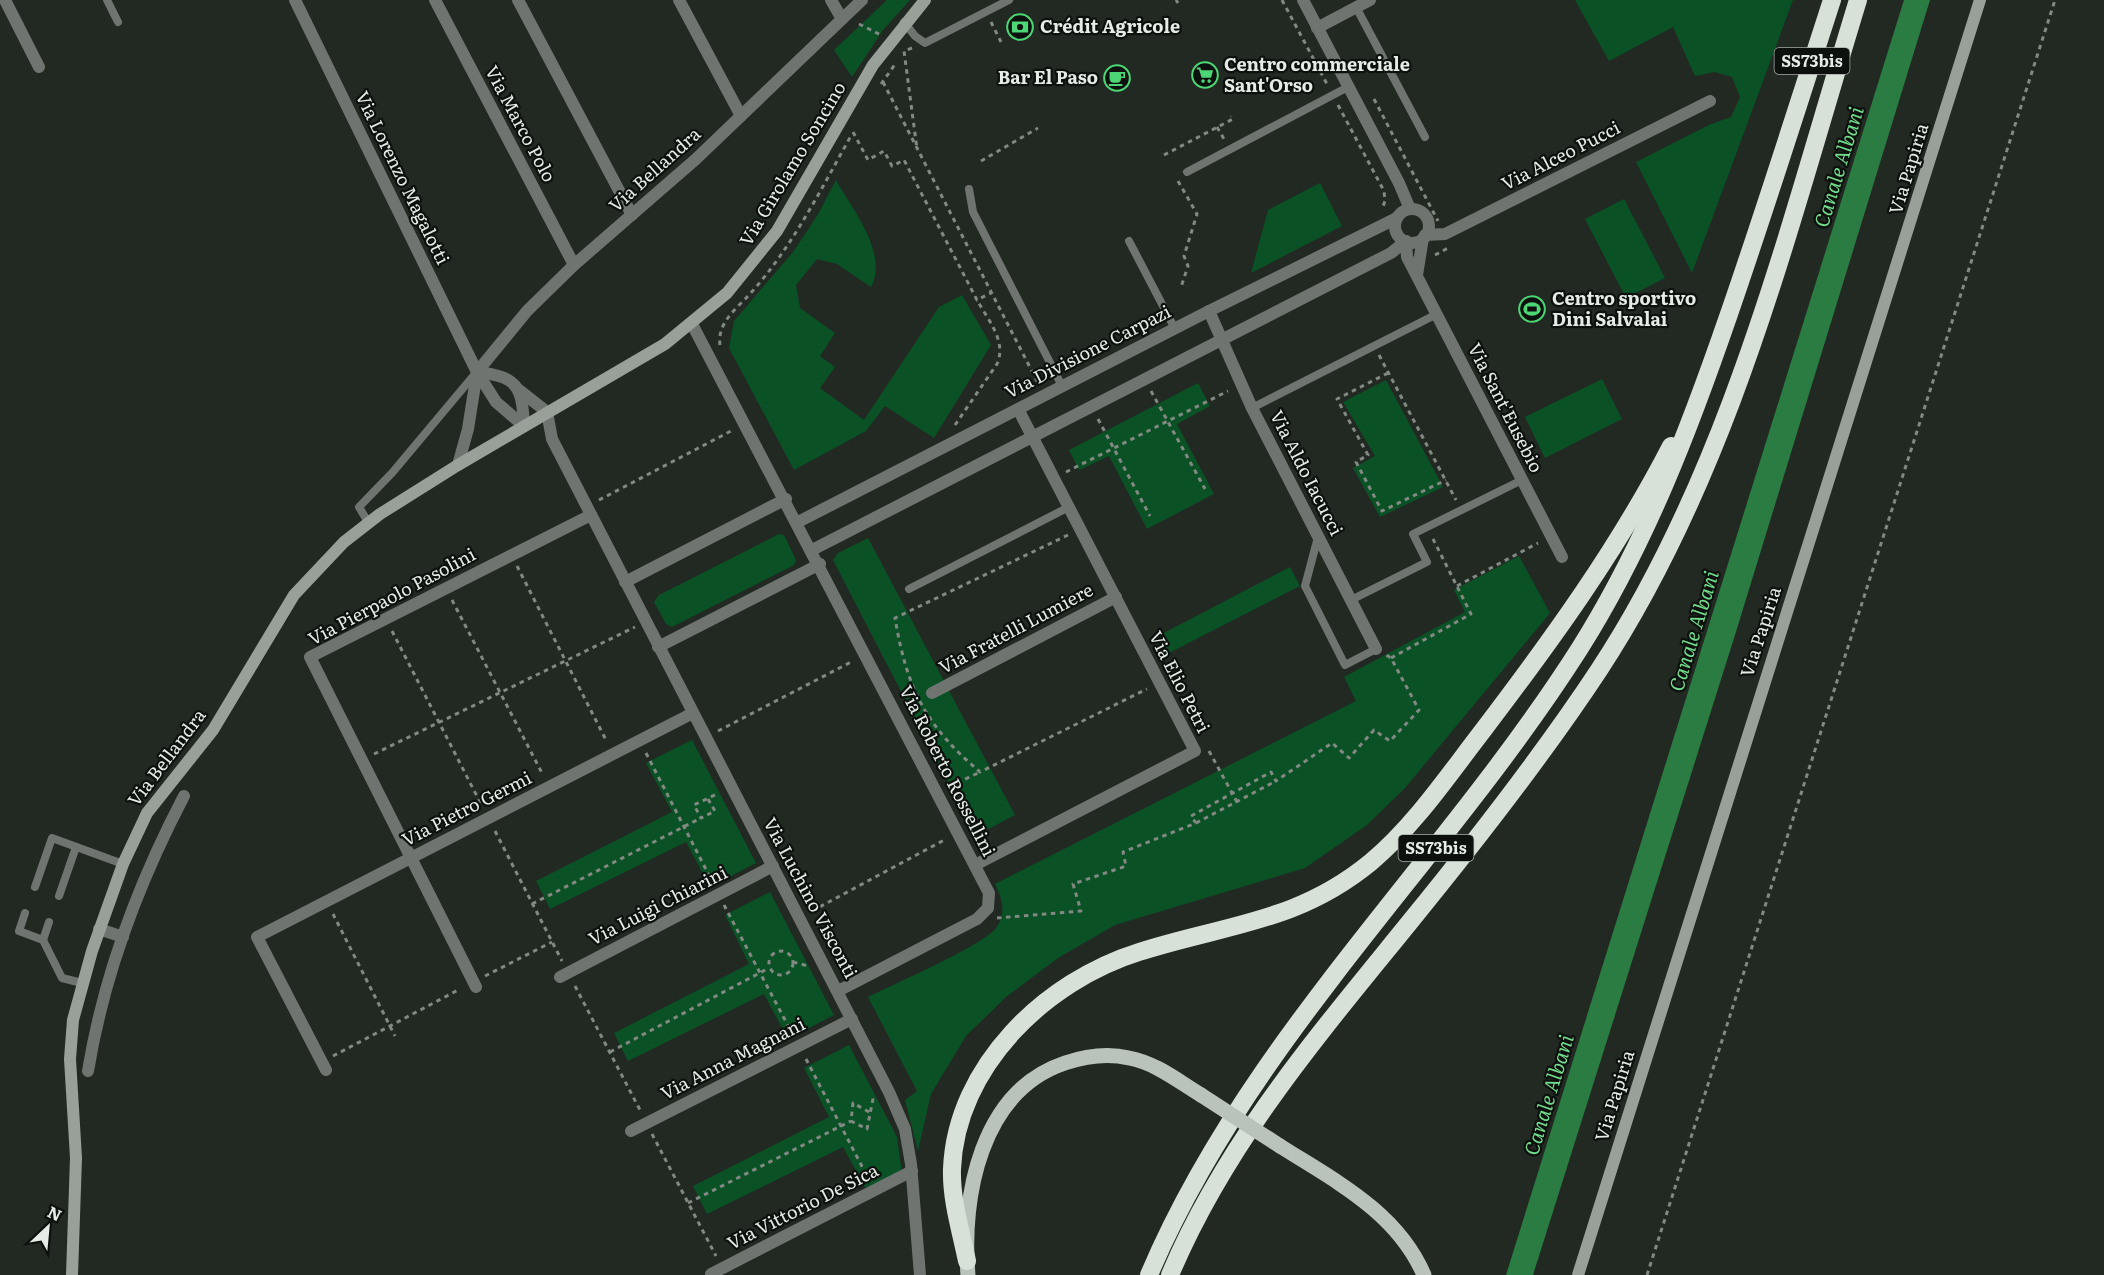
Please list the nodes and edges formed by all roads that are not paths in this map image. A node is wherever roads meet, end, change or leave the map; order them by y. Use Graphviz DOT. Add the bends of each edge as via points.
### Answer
graph roads {
  1 [pos="5,0"];
  2 [pos="107,0"];
  3 [pos="295,0"];
  4 [pos="435,0"];
  5 [pos="518,0"];
  6 [pos="679,0"];
  7 [pos="831,0"];
  8 [pos="862,0"];
  9 [pos="925,0"];
  10 [pos="1010,0"];
  11 [pos="1370,0"];
  12 [pos="1832,0"];
  13 [pos="1858,0"];
  14 [pos="1980,0"];
  15 [pos="1302,1"];
  16 [pos="1356,7"];
  17 [pos="842,19"];
  18 [pos="118,22"];
  19 [pos="904,22"];
  20 [pos="1317,28"];
  21 [pos="39,67"];
  22 [pos="1348,87"];
  23 [pos="1710,101"];
  24 [pos="741,116"];
  25 [pos="1425,137"];
  26 [pos="1187,172"];
  27 [pos="969,189"];
  28 [pos="1410,209"];
  29 [pos="632,215"];
  30 [pos="1397,218"];
  31 [pos="1424,237"];
  32 [pos="1129,241"];
  33 [pos="1406,241"];
  34 [pos="574,266"];
  35 [pos="1418,275"];
  36 [pos="1209,311"];
  37 [pos="1437,314"];
  38 [pos="692,324"];
  39 [pos="1175,328"];
  40 [pos="1223,339"];
  41 [pos="477,372"];
  42 [pos="1062,386"];
  43 [pos="519,390"];
  44 [pos="1697,407"];
  45 [pos="1252,408"];
  46 [pos="1018,409"];
  47 [pos="547,412"];
  48 [pos="524,426"];
  49 [pos="1032,437"];
  50 [pos="458,465"];
  51 [pos="1522,480"];
  52 [pos="786,499"];
  53 [pos="1069,507"];
  54 [pos="589,511"];
  55 [pos="368,522"];
  56 [pos="798,522"];
  57 [pos="1318,536"];
  58 [pos="812,550"];
  59 [pos="1562,557"];
  60 [pos="820,564"];
  61 [pos="625,582"];
  62 [pos="909,589"];
  63 [pos="1116,597"];
  64 [pos="1351,600"];
  65 [pos="658,647"];
  66 [pos="1376,649"];
  67 [pos="932,693"];
  68 [pos="693,713"];
  69 [pos="184,796"];
  70 [pos="76,847"];
  71 [pos="411,858"];
  72 [pos="123,864"];
  73 [pos="975,865"];
  74 [pos="773,866"];
  75 [pos="34,887"];
  76 [pos="58,896"];
  77 [pos="25,913"];
  78 [pos="49,922"];
  79 [pos="99,929"];
  80 [pos="123,938"];
  81 [pos="43,940"];
  82 [pos="564,975"];
  83 [pos="82,983"];
  84 [pos="475,984"];
  85 [pos="838,991"];
  86 [pos="852,1019"];
  87 [pos="323,1066"];
  88 [pos="88,1071"];
  89 [pos="631,1131"];
  90 [pos="912,1171"];
  91 [pos="1186,1238"];
  92 [pos="968,1268"];
  93 [pos="717,1271"];
  94 [pos="72,1275"];
  95 [pos="920,1275"];
  96 [pos="1149,1275"];
  97 [pos="1170,1275"];
  98 [pos="1177,1275"];
  99 [pos="1424,1275"];
  100 [pos="1578,1275"];
  1 -- 21 [label="street"];
  2 -- 18 [label="lane"];
  3 -- 41 [label="street, Via Lorenzo Magalotti"];
  4 -- 34 [label="street, Via Marco Polo"];
  5 -- 29 [label="street"];
  6 -- 24 [label="street"];
  7 -- 17 [label="street"];
  8 -- 17 [label="street, Via Bellandra"];
  9 -- 19 [label="main road, Via Girolamo Soncino"];
  10 -- 19 [label="lane" via="925,43"];
  11 -- 16 [label="street"];
  12 -- 44 [label="highway, SS73bis"];
  13 -- 91 [label="highway, SS73bis" via="1755,337 1694,492 1654,579 1548,744 1276,1089 1220,1175"];
  14 -- 100 [label="main road, Via Papiria"];
  15 -- 20 [label="street"];
  16 -- 20 [label="street"];
  16 -- 25 [label="lane"];
  17 -- 24 [label="street, Via Bellandra"];
  19 -- 38 [label="main road, Via Girolamo Soncino" via="873,65 773,237 733,287"];
  20 -- 22 [label="street"];
  22 -- 26 [label="lane"];
  22 -- 28 [label="street"];
  23 -- 31 [label="street, Via Alceo Pucci" via="1445,234"];
  24 -- 29 [label="street, Via Bellandra"];
  27 -- 42 [label="lane" via="973,212"];
  28 -- 30 [label="street"];
  28 -- 31 [label="street" via="1425,215 1428,225"];
  29 -- 34 [label="street, Via Bellandra"];
  30 -- 33 [label="street, Via Sant'Eusebio" via="1397,234"];
  30 -- 36 [label="street, Via Divisione Carpazi"];
  31 -- 33 [label="street" via="1416,242"];
  31 -- 35 [label="street"];
  32 -- 39 [label="lane"];
  33 -- 35 [label="street, Via Sant'Eusebio" via="1407,257"];
  33 -- 40 [label="street"];
  34 -- 41 [label="street, Via Bellandra" via="527,311"];
  35 -- 37 [label="street, Via Sant'Eusebio"];
  36 -- 39 [label="street, Via Divisione Carpazi"];
  36 -- 40 [label="street, Via Aldo Iacucci"];
  37 -- 45 [label="lane"];
  37 -- 51 [label="street, Via Sant'Eusebio"];
  38 -- 47 [label="main road, Via Girolamo Soncino" via="639,360"];
  38 -- 52 [label="street, Via Roberto Rossellini"];
  39 -- 42 [label="street, Via Divisione Carpazi"];
  40 -- 45 [label="street, Via Aldo Iacucci"];
  40 -- 49 [label="street"];
  41 -- 43 [label="street" via="508,378"];
  41 -- 48 [label="street, Via Lorenzo Magalotti" via="496,402"];
  41 -- 50 [label="street"];
  41 -- 55 [label="lane" via="359,507"];
  42 -- 46 [label="street, Via Divisione Carpazi"];
  43 -- 47 [label="street"];
  43 -- 48 [label="street"];
  44 -- 92 [label="highway" via="1630,522 1571,612 1446,778 1383,851 1339,886 1299,907 1230,930 1137,952 1097,969 1045,1002 1004,1042 976,1084 955,1143 953,1191"];
  44 -- 96 [label="highway, SS73bis" via="1657,506 1579,650 1497,769 1255,1084 1192,1184"];
  45 -- 57 [label="street, Via Aldo Iacucci"];
  46 -- 49 [label="street, Via Elio Petri"];
  46 -- 56 [label="street, Via Divisione Carpazi"];
  47 -- 48 [label="main road, Via Girolamo Soncino"];
  47 -- 54 [label="street, Via Luchino Visconti" via="552,439"];
  48 -- 50 [label="main road, Via Bellandra"];
  49 -- 53 [label="street, Via Elio Petri"];
  49 -- 58 [label="street"];
  50 -- 55 [label="main road, Via Bellandra"];
  51 -- 59 [label="street, Via Sant'Eusebio"];
  51 -- 64 [label="lane" via="1413,534 1427,562"];
  52 -- 56 [label="street, Via Roberto Rossellini"];
  52 -- 61 [label="street"];
  53 -- 62 [label="lane"];
  53 -- 63 [label="street, Via Elio Petri"];
  54 -- 61 [label="street, Via Luchino Visconti"];
  54 -- 71 [label="street, Via Pierpaolo Pasolini" via="310,657"];
  55 -- 72 [label="main road, Via Bellandra" via="326,559 290,600 213,730 143,819"];
  56 -- 58 [label="street, Via Roberto Rossellini"];
  57 -- 64 [label="street, Via Aldo Iacucci"];
  57 -- 66 [label="lane" via="1305,586 1345,665"];
  58 -- 60 [label="street, Via Roberto Rossellini"];
  60 -- 65 [label="street"];
  60 -- 73 [label="street, Via Roberto Rossellini"];
  61 -- 65 [label="street, Via Luchino Visconti"];
  63 -- 67 [label="street, Via Fratelli Lumiere"];
  63 -- 73 [label="street, Via Elio Petri" via="1195,751"];
  64 -- 66 [label="street, Via Aldo Iacucci"];
  65 -- 68 [label="street, Via Luchino Visconti"];
  68 -- 71 [label="street, Via Pietro Germi"];
  68 -- 74 [label="street, Via Luchino Visconti"];
  69 -- 80 [label="street, Via Bellandra" via="160,842"];
  70 -- 72 [label="lane"];
  70 -- 75 [label="lane" via="52,838"];
  70 -- 76 [label="lane"];
  71 -- 84 [label="street, Via Pierpaolo Pasolini"];
  71 -- 87 [label="street, Via Pietro Germi" via="257,937"];
  72 -- 79 [label="main road, Via Bellandra"];
  73 -- 85 [label="street, Via Roberto Rossellini" via="989,893 988,908 977,920"];
  74 -- 82 [label="street, Via Luigi Chiarini"];
  74 -- 85 [label="street, Via Luchino Visconti"];
  77 -- 81 [label="lane" via="19,931"];
  78 -- 81 [label="lane"];
  79 -- 80 [label="street"];
  79 -- 83 [label="main road, Via Bellandra"];
  80 -- 88 [label="street, Via Bellandra" via="101,1008"];
  81 -- 83 [label="lane" via="62,978"];
  83 -- 94 [label="main road, Via Bellandra" via="70,1041 76,1158"];
  85 -- 86 [label="street, Via Luchino Visconti"];
  86 -- 89 [label="street, Via Anna Magnani"];
  86 -- 90 [label="street, Via Luchino Visconti" via="905,1129"];
  90 -- 93 [label="street, Via Vittorio De Sica"];
  90 -- 95 [label="street, Via Luchino Visconti"];
  91 -- 97 [label="highway, SS73bis"];
  91 -- 98 [label="highway"];
  92 -- 99 [label="main road, bridge" via="973,1183 982,1150 1005,1106 1032,1080 1075,1060 1118,1056 1152,1065 1379,1213 1405,1241"];
}
